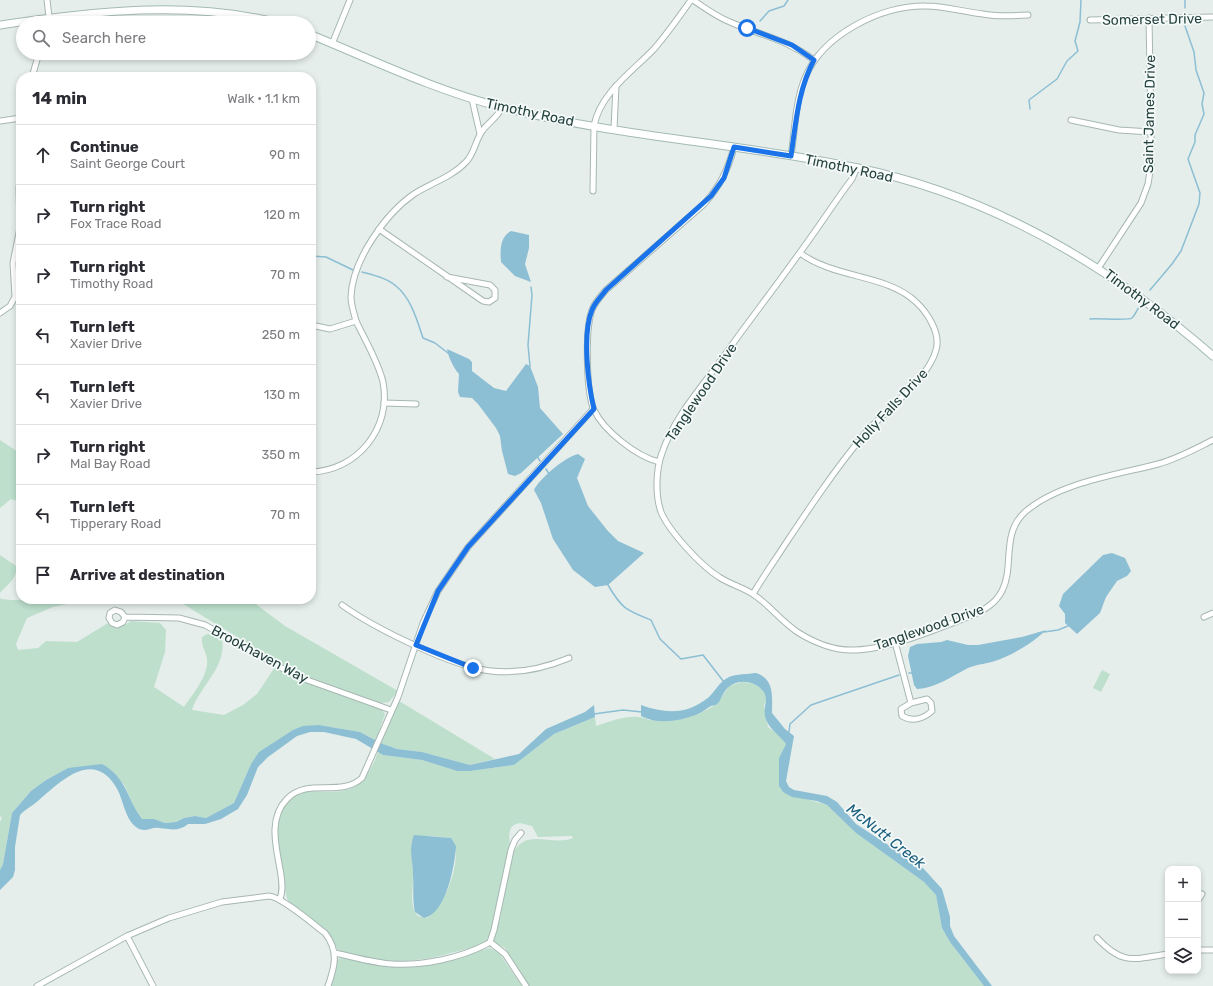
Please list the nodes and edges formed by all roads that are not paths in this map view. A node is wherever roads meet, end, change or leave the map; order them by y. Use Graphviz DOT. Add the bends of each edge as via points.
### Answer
graph roads {
  1 [pos="47,0"];
  2 [pos="350,0"];
  3 [pos="692,0"];
  4 [pos="1028,15"];
  5 [pos="48,16"];
  6 [pos="81,16"];
  7 [pos="253,16"];
  8 [pos="1213,17"];
  9 [pos="1149,18"];
  10 [pos="1090,20"];
  11 [pos="16,23"];
  12 [pos="0,25"];
  13 [pos="316,37"];
  14 [pos="332,44"];
  15 [pos="37,60"];
  16 [pos="814,60"];
  17 [pos="33,72"];
  18 [pos="616,86"];
  19 [pos="472,99"];
  20 [pos="502,107"];
  21 [pos="16,119"];
  22 [pos="1071,120"];
  23 [pos="0,121"];
  24 [pos="594,126"];
  25 [pos="614,129"];
  26 [pos="1151,132"];
  27 [pos="480,134"];
  28 [pos="734,147"];
  29 [pos="791,156"];
  30 [pos="857,167"];
  31 [pos="593,191"];
  32 [pos="379,229"];
  33 [pos="16,243"];
  34 [pos="800,253"];
  35 [pos="1099,267"];
  36 [pos="447,277"];
  37 [pos="0,313"];
  38 [pos="356,321"];
  39 [pos="316,327"];
  40 [pos="1213,356"];
  41 [pos="384,403"];
  42 [pos="416,404"];
  43 [pos="594,409"];
  44 [pos="1213,440"];
  45 [pos="659,462"];
  46 [pos="316,471"];
  47 [pos="753,594"];
  48 [pos="342,605"];
  49 [pos="1213,613"];
  50 [pos="1204,617"];
  51 [pos="125,618"];
  52 [pos="894,642"];
  53 [pos="416,645"];
  54 [pos="568,658"];
  55 [pos="911,703"];
  56 [pos="391,710"];
  57 [pos="521,833"];
  58 [pos="280,899"];
  59 [pos="127,936"];
  60 [pos="1097,938"];
  61 [pos="490,942"];
  62 [pos="1201,950"];
  63 [pos="1213,950"];
  64 [pos="335,953"];
  65 [pos="1165,954"];
  66 [pos="37,986"];
  67 [pos="153,986"];
  68 [pos="328,986"];
  69 [pos="526,986"];
  1 -- 5 [label="street"];
  2 -- 14 [label="street"];
  3 -- 16 [label="street" via="729,22 780,39"];
  3 -- 18 [label="street" via="653,50"];
  4 -- 16 [label="street" via="997,16 927,6 895,10 880,14 852,28 831,43"];
  6 -- 7 [label="main road" via="170,5 220,9"];
  8 -- 9 [label="street, Somerset Drive"];
  9 -- 10 [label="street, Somerset Drive"];
  9 -- 26 [label="street, Saint James Drive"];
  11 -- 12 [label="main road"];
  13 -- 14 [label="main road, Timothy Road"];
  14 -- 19 [label="main road, Timothy Road" via="421,82"];
  15 -- 17 [label="street"];
  16 -- 29 [label="street" via="801,90"];
  18 -- 24 [label="street"];
  18 -- 25 [label="street"];
  19 -- 20 [label="main road, Timothy Road"];
  19 -- 27 [label="street"];
  20 -- 24 [label="main road, Timothy Road"];
  20 -- 27 [label="street" via="499,114"];
  21 -- 23 [label="street"];
  22 -- 26 [label="street" via="1119,130"];
  24 -- 25 [label="main road, Timothy Road"];
  24 -- 31 [label="street"];
  25 -- 28 [label="main road, Timothy Road"];
  26 -- 35 [label="street, Saint James Drive" via="1150,174 1145,193"];
  27 -- 32 [label="street" via="466,162 400,205"];
  28 -- 29 [label="main road, Timothy Road"];
  28 -- 43 [label="street" via="724,178 711,196 606,290 592,308 588,345 589,384"];
  29 -- 30 [label="main road, Timothy Road"];
  30 -- 34 [label="street, Tanglewood Drive" via="852,179"];
  30 -- 35 [label="main road, Timothy Road" via="900,178 975,203 1031,229"];
  32 -- 36 [label="street"];
  32 -- 38 [label="street" via="354,278 351,298"];
  33 -- 37 [label="street" via="12,270 15,297 10,306"];
  34 -- 45 [label="street, Tanglewood Drive" via="686,409 668,438"];
  34 -- 47 [label="street, Holly Falls Drive" via="830,270 907,294 926,314 938,345 927,369 863,436 834,472"];
  35 -- 40 [label="main road, Timothy Road" via="1156,308"];
  36 -- 36 [label="street" via="483,301 489,302 495,298 495,290 490,285"];
  38 -- 39 [label="street" via="330,329"];
  38 -- 41 [label="street" via="382,378"];
  41 -- 42 [label="street"];
  41 -- 46 [label="street" via="378,429 359,453 338,466"];
  43 -- 45 [label="street" via="606,427 628,446 643,456"];
  43 -- 53 [label="street" via="468,547 438,591"];
  44 -- 52 [label="street, Tanglewood Drive" via="1171,460 1070,488 1034,506 1024,514 1015,528 1006,582 992,606"];
  45 -- 47 [label="street, Tanglewood Drive" via="659,503 661,512 671,528 697,559 712,572"];
  47 -- 52 [label="street, Tanglewood Drive" via="796,632 827,645 855,650"];
  48 -- 53 [label="street"];
  49 -- 50 [label="street"];
  51 -- 56 [label="street, Brookhaven Way" via="179,618 205,625 296,676"];
  52 -- 55 [label="street"];
  53 -- 54 [label="street" via="473,668 492,671 531,670"];
  53 -- 56 [label="street"];
  55 -- 55 [label="street" via="901,709 902,716 907,719 918,719 932,712 931,703 927,699"];
  56 -- 58 [label="street" via="362,778 356,783 338,788 300,789 279,808 275,828 282,889"];
  57 -- 61 [label="street" via="511,850"];
  58 -- 59 [label="street" via="269,896 204,906"];
  58 -- 64 [label="street" via="325,933 333,944"];
  59 -- 66 [label="street"];
  59 -- 67 [label="street"];
  60 -- 65 [label="street" via="1121,957 1135,959"];
  61 -- 64 [label="street" via="463,954 404,964 374,962"];
  61 -- 69 [label="street" via="505,954"];
  62 -- 63 [label="street"];
  64 -- 68 [label="street"];
}
